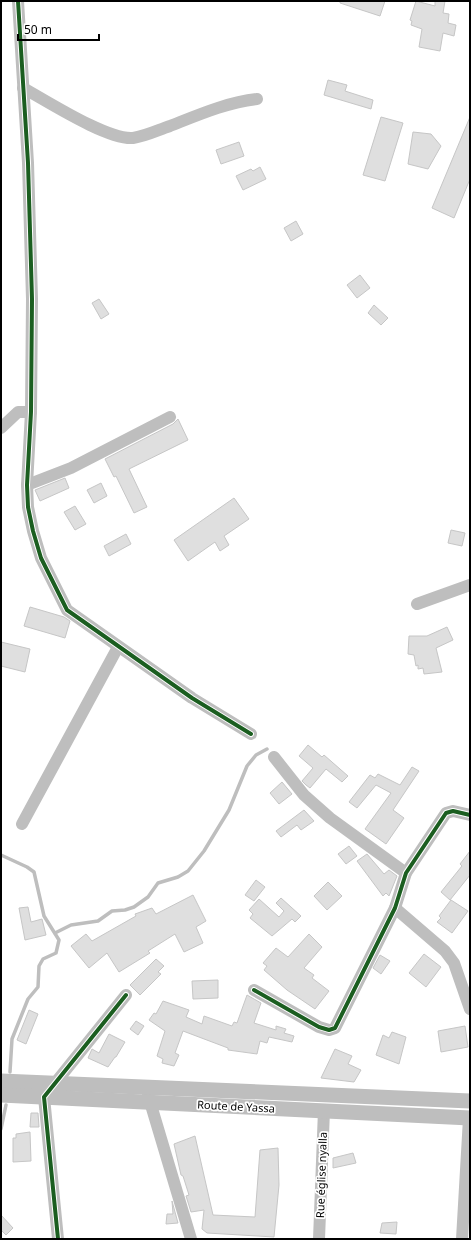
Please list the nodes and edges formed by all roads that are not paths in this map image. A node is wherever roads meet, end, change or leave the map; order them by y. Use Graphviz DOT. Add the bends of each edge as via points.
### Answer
graph roads {
  1 [pos="18,1"];
  2 [pos="23,88"];
  3 [pos="257,99"];
  4 [pos="31,412"];
  5 [pos="170,417"];
  6 [pos="1,428"];
  7 [pos="27,485"];
  8 [pos="470,586"];
  9 [pos="417,604"];
  10 [pos="118,647"];
  11 [pos="251,734"];
  12 [pos="274,757"];
  13 [pos="470,815"];
  14 [pos="22,824"];
  15 [pos="406,873"];
  16 [pos="395,908"];
  17 [pos="254,990"];
  18 [pos="126,995"];
  19 [pos="470,1009"];
  20 [pos="1,1081"];
  21 [pos="55,1083"];
  22 [pos="1,1094"];
  23 [pos="148,1094"];
  24 [pos="44,1097"];
  25 [pos="470,1102"];
  26 [pos="324,1110"];
  27 [pos="470,1118"];
  28 [pos="58,1239"];
  29 [pos="191,1239"];
  30 [pos="319,1239"];
  31 [pos="462,1239"];
  1 -- 2 [label="street"];
  2 -- 3 [label="street" via="98,128 132,138 204,112"];
  2 -- 4 [label="street" via="31,254"];
  4 -- 6 [label="street" via="18,412"];
  4 -- 7 [label="street"];
  5 -- 7 [label="street" via="71,468"];
  7 -- 10 [label="street" via="28,506 41,558 67,610"];
  8 -- 9 [label="street"];
  10 -- 11 [label="street" via="192,698"];
  10 -- 14 [label="street"];
  12 -- 15 [label="street" via="304,795 330,818"];
  13 -- 15 [label="street" via="453,811 446,813"];
  15 -- 16 [label="street"];
  16 -- 17 [label="street" via="335,1028 329,1030 319,1027"];
  16 -- 19 [label="street" via="445,951 454,963"];
  18 -- 21 [label="street"];
  20 -- 21 [label="main road, Route de Yassa"];
  21 -- 23 [label="main road, Route de Yassa"];
  21 -- 24 [label="street"];
  22 -- 24 [label="main road, Route de Yassa"];
  23 -- 24 [label="main road, Route de Yassa"];
  23 -- 25 [label="main road, Route de Yassa"];
  23 -- 26 [label="main road, Route de Yassa"];
  23 -- 29 [label="street"];
  24 -- 28 [label="street"];
  26 -- 27 [label="main road, Route de Yassa"];
  26 -- 30 [label="street, Rue église nyalla"];
  27 -- 31 [label="street"];
}
